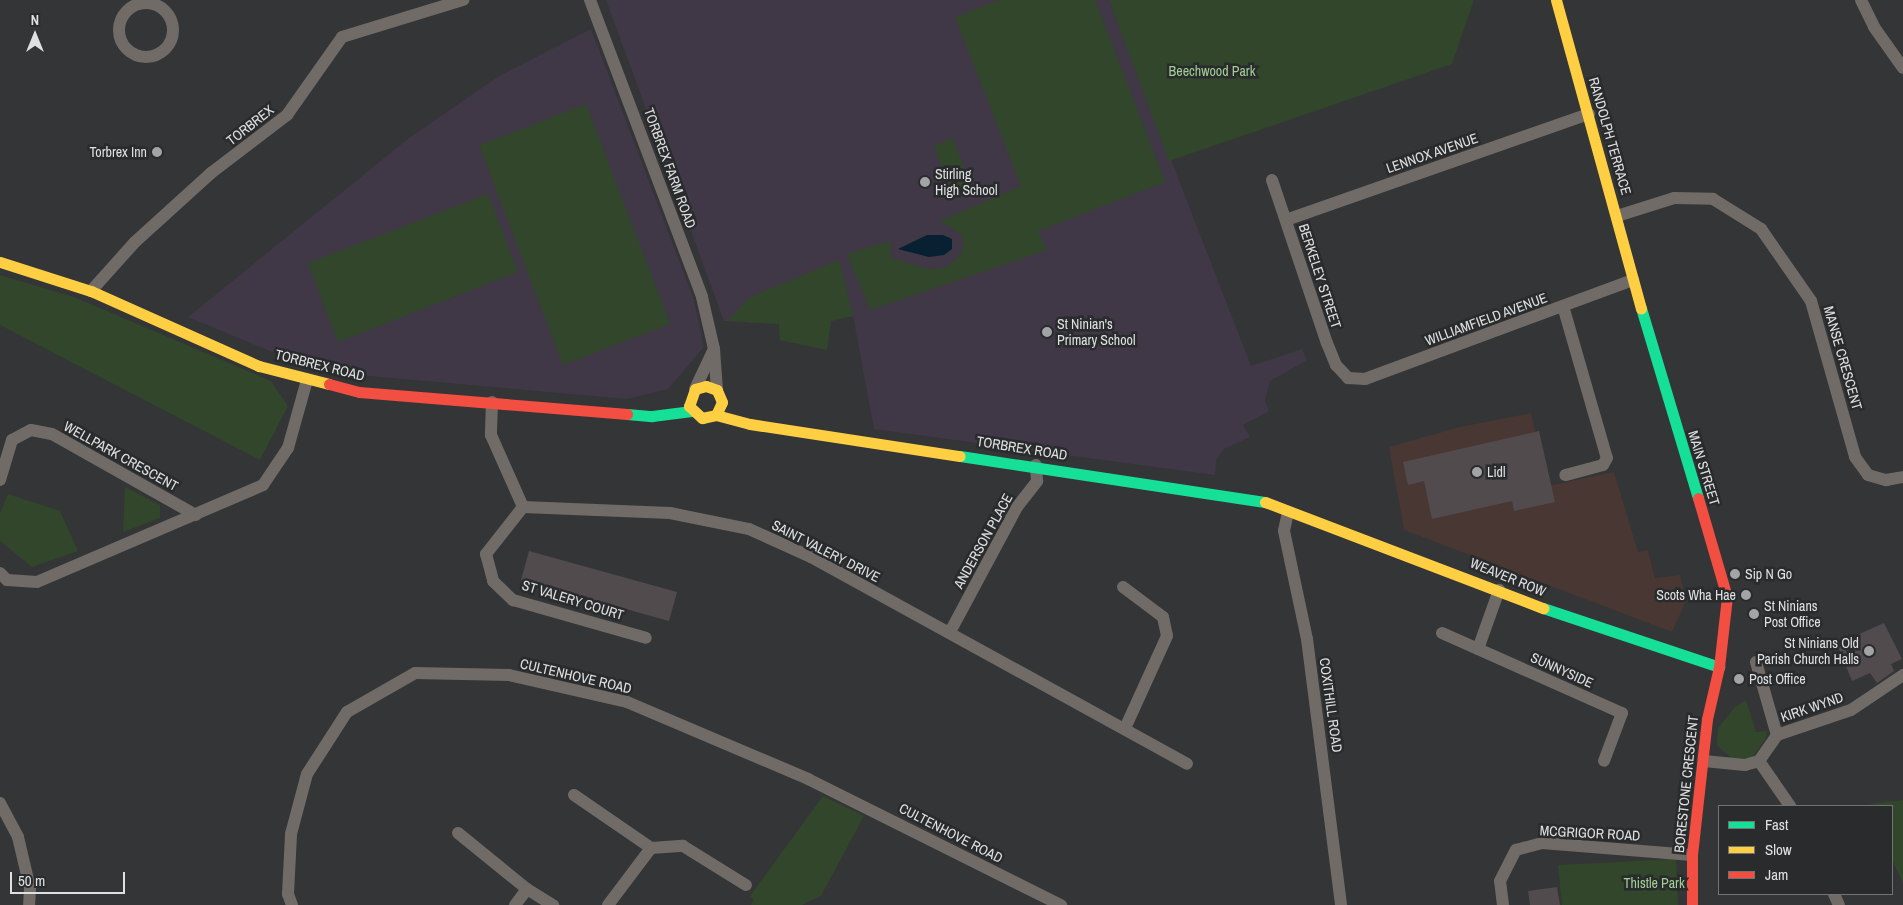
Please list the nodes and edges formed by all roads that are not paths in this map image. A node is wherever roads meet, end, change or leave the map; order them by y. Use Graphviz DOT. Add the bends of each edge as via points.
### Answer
graph roads {
  1 [pos="463,0"];
  2 [pos="590,0"];
  3 [pos="1556,0"];
  4 [pos="1861,0"];
  5 [pos="132,2"];
  6 [pos="1903,68"];
  7 [pos="1588,114"];
  8 [pos="1272,180"];
  9 [pos="1616,216"];
  10 [pos="1286,220"];
  11 [pos="0,262"];
  12 [pos="1633,280"];
  13 [pos="91,291"];
  14 [pos="1563,306"];
  15 [pos="714,349"];
  16 [pos="1348,378"];
  17 [pos="307,380"];
  18 [pos="720,396"];
  19 [pos="692,400"];
  20 [pos="492,402"];
  21 [pos="716,415"];
  22 [pos="750,424"];
  23 [pos="1036,465"];
  24 [pos="1565,475"];
  25 [pos="1903,477"];
  26 [pos="0,480"];
  27 [pos="523,507"];
  28 [pos="1288,512"];
  29 [pos="196,515"];
  30 [pos="0,573"];
  31 [pos="1123,587"];
  32 [pos="1499,590"];
  33 [pos="950,632"];
  34 [pos="1442,633"];
  35 [pos="646,638"];
  36 [pos="1478,649"];
  37 [pos="1756,662"];
  38 [pos="1719,667"];
  39 [pos="1903,675"];
  40 [pos="1125,728"];
  41 [pos="1778,736"];
  42 [pos="1704,761"];
  43 [pos="1759,761"];
  44 [pos="1604,762"];
  45 [pos="1187,764"];
  46 [pos="574,796"];
  47 [pos="0,803"];
  48 [pos="1789,805"];
  49 [pos="458,833"];
  50 [pos="651,848"];
  51 [pos="1692,855"];
  52 [pos="746,885"];
  53 [pos="527,889"];
  54 [pos="1046,902"];
  55 [pos="29,905"];
  56 [pos="292,905"];
  57 [pos="516,905"];
  58 [pos="553,905"];
  59 [pos="608,905"];
  60 [pos="1060,905"];
  61 [pos="1341,905"];
  62 [pos="1503,905"];
  63 [pos="1692,905"];
  1 -- 13 [label="street, TORBREX" via="342,37 287,115 264,136 211,173 135,242"];
  2 -- 15 [label="street, TORBREX FARM ROAD" via="702,297"];
  3 -- 7 [label="street, RANDOLPH TERRACE"];
  4 -- 6 [label="street" via="1874,27"];
  5 -- 5 [label="street" via="158,6 169,16 171,38 156,55 132,53 121,40 123,15"];
  7 -- 9 [label="street, RANDOLPH TERRACE"];
  7 -- 10 [label="street, LENNOX AVENUE"];
  8 -- 10 [label="street, BERKELEY STREET"];
  9 -- 12 [label="street, RANDOLPH TERRACE"];
  9 -- 25 [label="street, MANSE CRESCENT" via="1674,198 1713,199 1760,229 1811,301 1855,457 1868,475 1886,480"];
  10 -- 16 [label="street, BERKELEY STREET" via="1327,343 1336,365"];
  11 -- 13 [label="street, TORBREX ROAD"];
  12 -- 14 [label="street, WILLIAMFIELD AVENUE"];
  12 -- 38 [label="street, MAIN STREET" via="1727,596"];
  13 -- 17 [label="street, TORBREX ROAD" via="259,366"];
  14 -- 16 [label="street, WILLIAMFIELD AVENUE" via="1365,379"];
  14 -- 24 [label="street" via="1607,458 1603,464"];
  15 -- 18 [label="street, TORBREX FARM ROAD"];
  15 -- 19 [label="street"];
  17 -- 20 [label="street, TORBREX ROAD" via="359,392"];
  17 -- 29 [label="street" via="288,448 263,485"];
  18 -- 19 [label="street, TORBREX ROAD" via="706,386"];
  18 -- 21 [label="street"];
  18 -- 22 [label="street, TORBREX ROAD"];
  19 -- 20 [label="street, TORBREX ROAD" via="652,416"];
  19 -- 21 [label="street, TORBREX ROAD" via="702,418"];
  20 -- 27 [label="street" via="491,435"];
  21 -- 22 [label="street, TORBREX ROAD"];
  22 -- 23 [label="street, TORBREX ROAD"];
  23 -- 28 [label="street, TORBREX ROAD" via="1264,501"];
  23 -- 33 [label="street, ANDERSON PLACE" via="1037,481 1017,507"];
  26 -- 29 [label="street, WELLPARK CRESCENT" via="12,440 31,430 52,434"];
  27 -- 33 [label="street, SAINT VALERY DRIVE" via="670,513 749,529"];
  27 -- 35 [label="street, ST VALERY COURT" via="486,554 493,581 513,600"];
  28 -- 32 [label="street, WEAVER ROW" via="1314,518"];
  28 -- 61 [label="street, COXITHILL ROAD" via="1284,531 1307,639"];
  29 -- 30 [label="street" via="37,582 7,580"];
  31 -- 40 [label="street" via="1163,617 1167,636"];
  32 -- 36 [label="street"];
  32 -- 38 [label="street, WEAVER ROW" via="1600,629"];
  33 -- 40 [label="street, SAINT VALERY DRIVE"];
  34 -- 36 [label="street, SUNNYSIDE"];
  36 -- 44 [label="street, SUNNYSIDE" via="1622,714"];
  37 -- 41 [label="street"];
  38 -- 42 [label="street, BORESTONE CRESCENT" via="1707,719"];
  39 -- 41 [label="street, KIRK WYND" via="1851,710"];
  40 -- 45 [label="street, SAINT VALERY DRIVE"];
  41 -- 43 [label="street, KIRK WYND"];
  42 -- 43 [label="street" via="1745,765"];
  42 -- 51 [label="street, BORESTONE CRESCENT"];
  43 -- 48 [label="street"];
  46 -- 50 [label="street"];
  47 -- 55 [label="street" via="18,837 30,888"];
  49 -- 53 [label="street"];
  50 -- 52 [label="street" via="683,846"];
  50 -- 59 [label="street"];
  51 -- 62 [label="street, MCGRIGOR ROAD" via="1542,843 1516,850 1500,881"];
  51 -- 63 [label="street, BORESTONE CRESCENT"];
  53 -- 57 [label="street"];
  53 -- 58 [label="street"];
  54 -- 56 [label="street, CULTENHOVE ROAD" via="808,779 626,702 509,675 415,673 347,712 307,774 291,834 288,894"];
  54 -- 60 [label="street, CULTENHOVE ROAD"];
}
